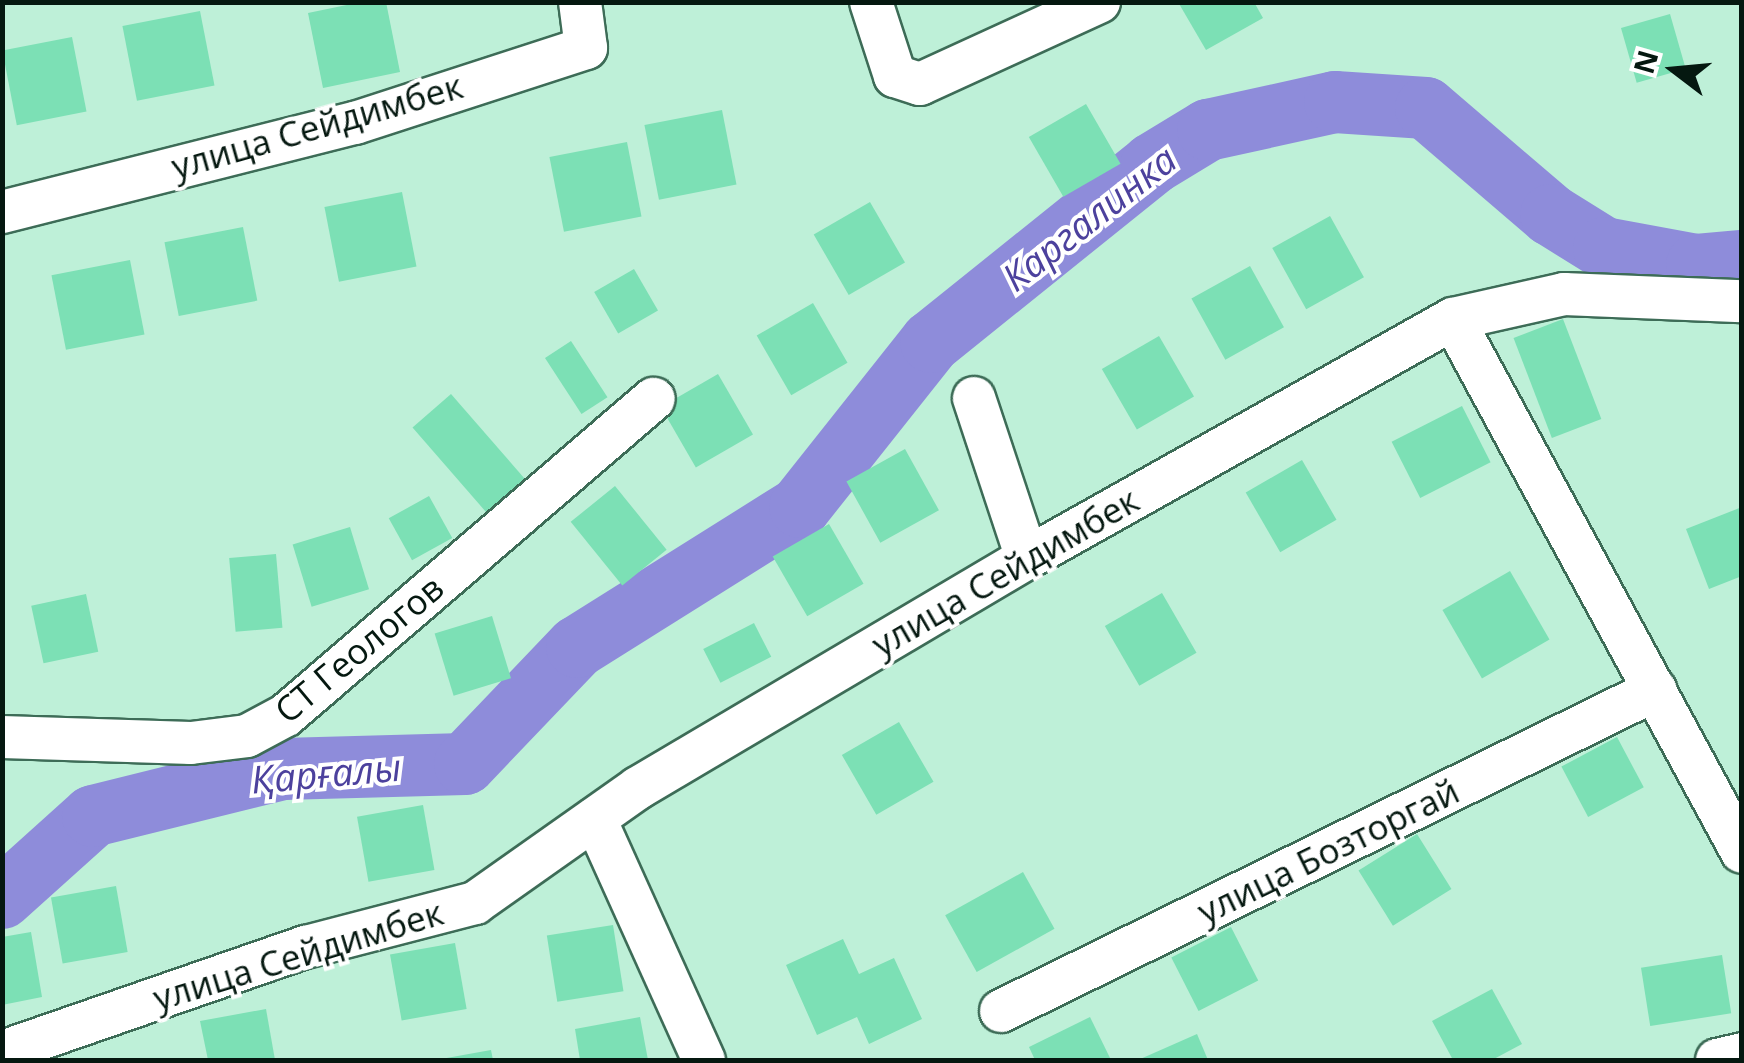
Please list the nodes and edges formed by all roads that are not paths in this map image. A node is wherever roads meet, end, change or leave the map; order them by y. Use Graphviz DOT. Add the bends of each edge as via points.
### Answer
graph roads {
  1 [pos="580,2"];
  2 [pos="871,2"];
  3 [pos="1100,2"];
  4 [pos="2,212"];
  5 [pos="1742,301"];
  6 [pos="1453,318"];
  7 [pos="654,398"];
  8 [pos="974,398"];
  9 [pos="1026,558"];
  10 [pos="1654,690"];
  11 [pos="2,738"];
  12 [pos="595,818"];
  13 [pos="1742,852"];
  14 [pos="1000,1012"];
  15 [pos="2,1052"];
  16 [pos="1742,1054"];
  17 [pos="704,1060"];
  18 [pos="1717,1060"];
  1 -- 4 [label="street, улица Сейдимбек" via="586,48 355,123"];
  2 -- 3 [label="street" via="895,76 920,84"];
  5 -- 6 [label="street" via="1564,294"];
  6 -- 9 [label="street, улица Сейдимбек"];
  6 -- 10 [label="street"];
  7 -- 11 [label="street, СТ Геологов" via="286,715 248,736 192,744"];
  8 -- 9 [label="street"];
  9 -- 12 [label="street, улица Сейдимбек"];
  10 -- 13 [label="street"];
  10 -- 14 [label="street, улица Бозторгай"];
  12 -- 15 [label="street, улица Сейдимбек" via="475,903 306,947"];
  12 -- 17 [label="street"];
  16 -- 18 [label="street"];
}
